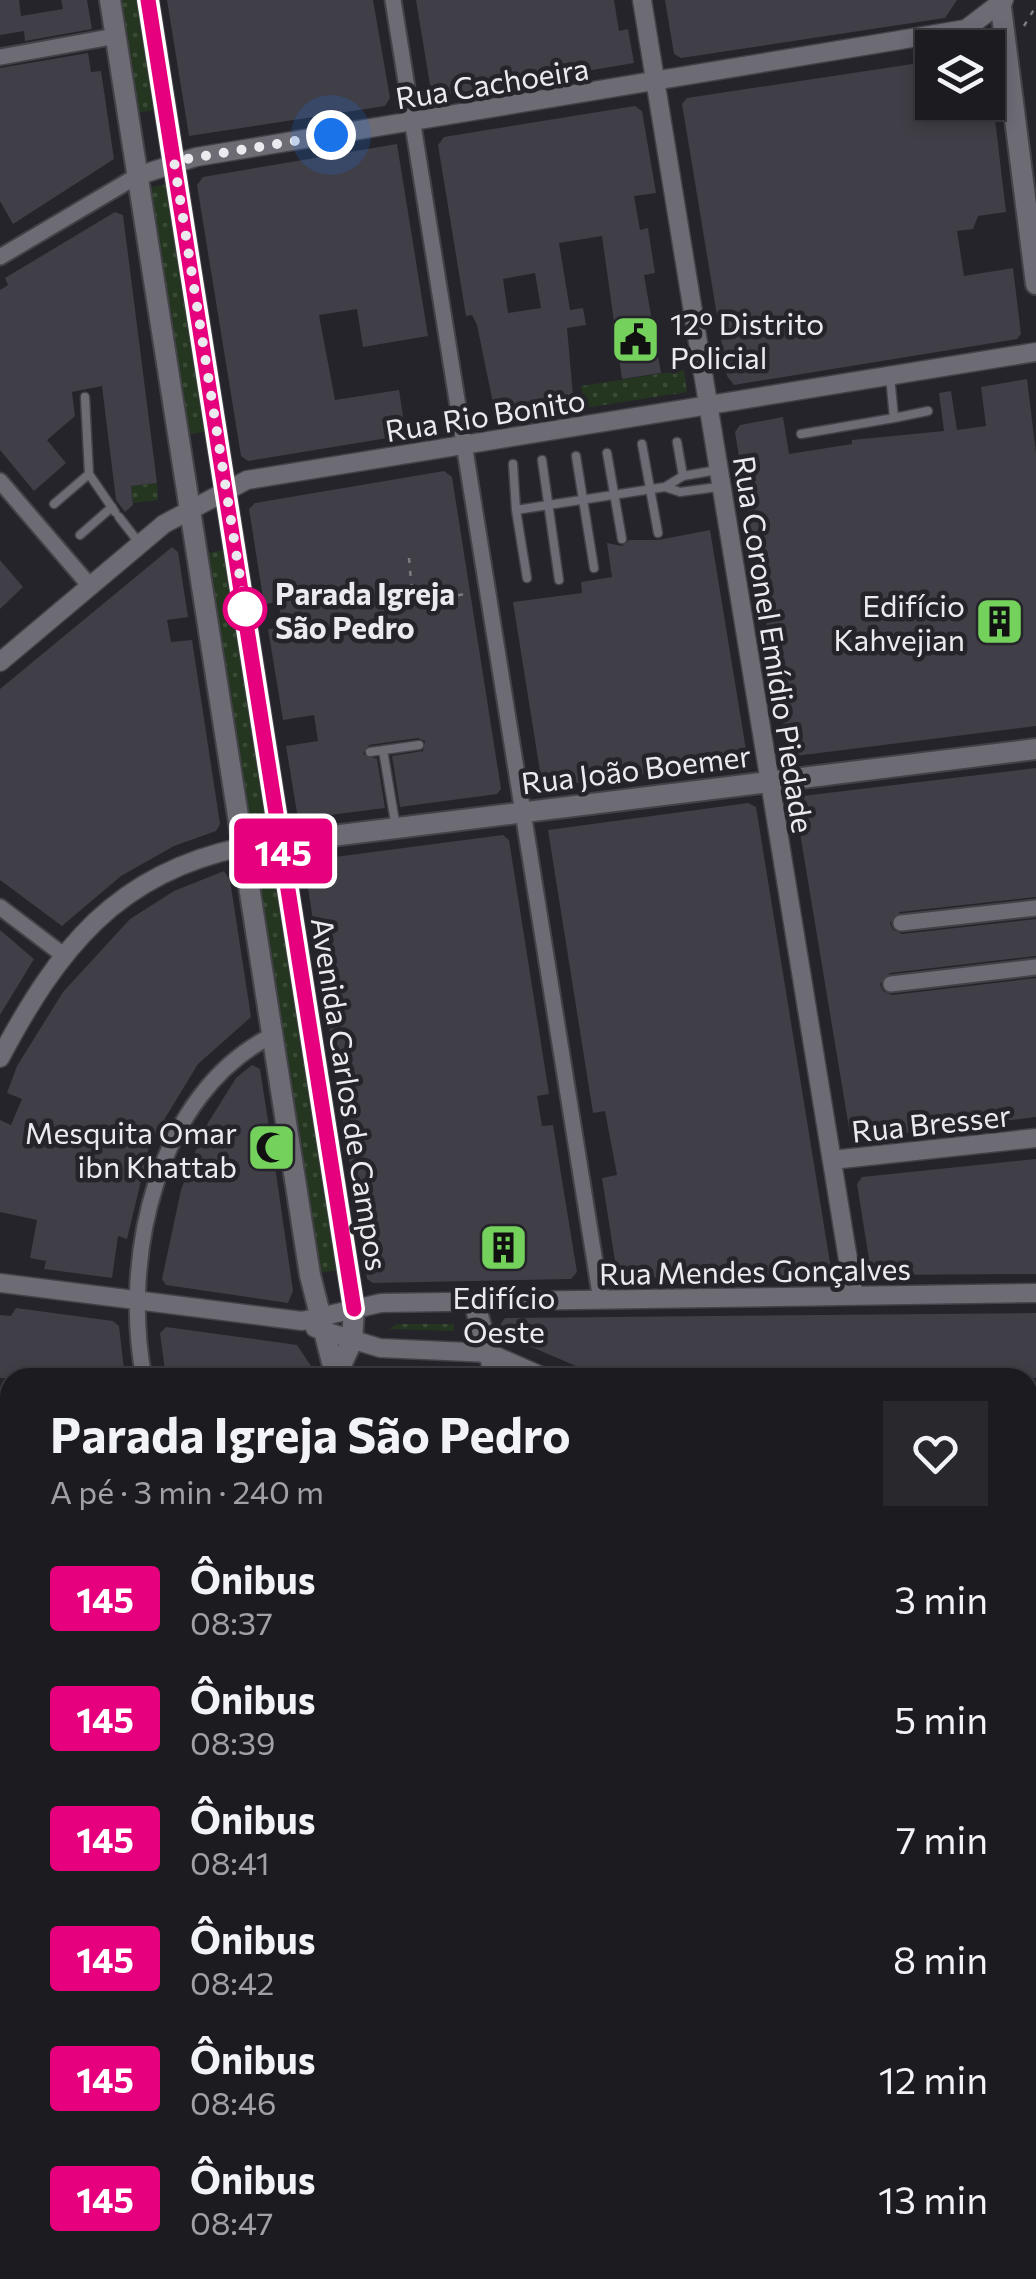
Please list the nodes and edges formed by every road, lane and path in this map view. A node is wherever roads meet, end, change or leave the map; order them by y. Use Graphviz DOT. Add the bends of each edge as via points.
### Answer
graph roads {
  1 [pos="110,0"];
  2 [pos="148,0"];
  3 [pos="393,0"];
  4 [pos="642,0"];
  5 [pos="1001,1"];
  6 [pos="116,36"];
  7 [pos="0,57"];
  8 [pos="656,84"];
  9 [pos="412,122"];
  10 [pos="174,161"];
  11 [pos="138,176"];
  12 [pos="0,257"];
  13 [pos="1036,284"];
  14 [pos="1036,352"];
  15 [pos="890,376"];
  16 [pos="85,397"];
  17 [pos="709,407"];
  18 [pos="928,410"];
  19 [pos="894,418"];
  20 [pos="801,434"];
  21 [pos="677,442"];
  22 [pos="642,444"];
  23 [pos="464,445"];
  24 [pos="607,453"];
  25 [pos="576,456"];
  26 [pos="542,460"];
  27 [pos="514,464"];
  28 [pos="89,474"];
  29 [pos="683,476"];
  30 [pos="719,478"];
  31 [pos="0,481"];
  32 [pos="226,487"];
  33 [pos="665,487"];
  34 [pos="652,488"];
  35 [pos="615,494"];
  36 [pos="582,500"];
  37 [pos="54,504"];
  38 [pos="549,505"];
  39 [pos="190,508"];
  40 [pos="516,510"];
  41 [pos="116,512"];
  42 [pos="658,533"];
  43 [pos="80,535"];
  44 [pos="622,538"];
  45 [pos="140,544"];
  46 [pos="409,558"];
  47 [pos="594,568"];
  48 [pos="527,578"];
  49 [pos="559,580"];
  50 [pos="90,586"];
  51 [pos="487,590"];
  52 [pos="412,604"];
  53 [pos="389,608"];
  54 [pos="0,662"];
  55 [pos="419,745"];
  56 [pos="1036,749"];
  57 [pos="383,750"];
  58 [pos="370,752"];
  59 [pos="770,782"];
  60 [pos="523,812"];
  61 [pos="396,828"];
  62 [pos="282,842"];
  63 [pos="244,847"];
  64 [pos="0,906"];
  65 [pos="1036,908"];
  66 [pos="901,923"];
  67 [pos="62,954"];
  68 [pos="1036,967"];
  69 [pos="891,984"];
  70 [pos="272,1035"];
  71 [pos="0,1058"];
  72 [pos="1036,1138"];
  73 [pos="832,1160"];
  74 [pos="0,1283"];
  75 [pos="1036,1294"];
  76 [pos="854,1296"];
  77 [pos="139,1300"];
  78 [pos="601,1300"];
  79 [pos="474,1302"];
  80 [pos="354,1309"];
  81 [pos="316,1324"];
  82 [pos="352,1341"];
  83 [pos="490,1354"];
  84 [pos="143,1368"];
  85 [pos="333,1368"];
  86 [pos="340,1368"];
  87 [pos="494,1368"];
  88 [pos="523,1368"];
  1 -- 6 [label="main road"];
  2 -- 10 [label="main road, Avenida Carlos de Campos"];
  3 -- 9 [label="street"];
  4 -- 8 [label="street, Rua Coronel Emídio Piedade"];
  5 -- 8 [label="street, Rua Cachoeira" via="966,29"];
  5 -- 13 [label="main road"];
  6 -- 7 [label="street"];
  6 -- 11 [label="main road"];
  8 -- 9 [label="street, Rua Cachoeira"];
  8 -- 17 [label="street, Rua Coronel Emídio Piedade"];
  9 -- 10 [label="street, Rua Cachoeira"];
  9 -- 23 [label="street"];
  10 -- 11 [label="street, Rua Cachoeira"];
  10 -- 32 [label="main road, Avenida Carlos de Campos"];
  11 -- 12 [label="street, Rua Cachoeira"];
  11 -- 39 [label="main road"];
  14 -- 15 [label="street, Rua Rio Bonito"];
  15 -- 17 [label="street, Rua Rio Bonito"];
  15 -- 19 [label="lane"];
  16 -- 28 [label="lane"];
  17 -- 23 [label="street, Rua Rio Bonito"];
  17 -- 30 [label="street, Rua Coronel Emídio Piedade"];
  18 -- 19 [label="lane"];
  19 -- 20 [label="lane"];
  21 -- 29 [label="lane"];
  22 -- 34 [label="lane"];
  23 -- 32 [label="street, Rua Rio Bonito"];
  23 -- 51 [label="street"];
  24 -- 35 [label="lane"];
  25 -- 36 [label="lane"];
  26 -- 38 [label="lane"];
  27 -- 40 [label="lane"];
  28 -- 37 [label="lane"];
  28 -- 41 [label="lane"];
  29 -- 30 [label="lane"];
  29 -- 33 [label="lane"];
  30 -- 33 [label="lane" via="680,492"];
  30 -- 59 [label="street, Rua Coronel Emídio Piedade"];
  31 -- 50 [label="street"];
  32 -- 39 [label="street, Rua Rio Bonito"];
  32 -- 62 [label="main road, Avenida Carlos de Campos"];
  33 -- 34 [label="lane"];
  34 -- 35 [label="lane"];
  34 -- 42 [label="lane"];
  35 -- 36 [label="lane"];
  35 -- 44 [label="lane"];
  36 -- 38 [label="lane"];
  36 -- 47 [label="lane"];
  38 -- 40 [label="lane"];
  38 -- 49 [label="lane"];
  39 -- 45 [label="street, Rua Rio Bonito"];
  39 -- 63 [label="main road"];
  40 -- 48 [label="lane"];
  41 -- 43 [label="lane"];
  41 -- 45 [label="lane"];
  45 -- 50 [label="street, Rua Rio Bonito"];
  46 -- 52 [label="path"];
  50 -- 54 [label="street, Rua Rio Bonito"];
  51 -- 52 [label="path"];
  51 -- 60 [label="street"];
  52 -- 53 [label="path"];
  55 -- 57 [label="lane"];
  56 -- 59 [label="main road, Rua João Boemer"];
  57 -- 58 [label="lane"];
  57 -- 61 [label="lane"];
  59 -- 60 [label="main road, Rua João Boemer"];
  59 -- 73 [label="street, Rua Coronel Emídio Piedade"];
  60 -- 61 [label="main road, Rua João Boemer"];
  60 -- 78 [label="street"];
  61 -- 62 [label="main road, Rua João Boemer"];
  62 -- 63 [label="main road, Rua João Boemer"];
  62 -- 80 [label="main road, Avenida Carlos de Campos"];
  63 -- 67 [label="street" via="190,861 136,888"];
  63 -- 70 [label="main road"];
  64 -- 67 [label="street"];
  65 -- 66 [label="street"];
  67 -- 71 [label="street"];
  68 -- 69 [label="street"];
  70 -- 77 [label="street" via="222,1067 176,1135 152,1201"];
  70 -- 81 [label="main road"];
  72 -- 73 [label="street, Rua Bresser"];
  73 -- 76 [label="street, Rua Coronel Emídio Piedade"];
  74 -- 77 [label="street"];
  75 -- 76 [label="street, Rua Mendes Gonçalves"];
  76 -- 78 [label="street, Rua Mendes Gonçalves"];
  77 -- 81 [label="street"];
  77 -- 84 [label="street"];
  78 -- 79 [label="street, Rua Mendes Gonçalves"];
  79 -- 80 [label="street, Rua Mendes Gonçalves"];
  79 -- 83 [label="main road"];
  80 -- 81 [label="street, Rua Mendes Gonçalves"];
  80 -- 82 [label="main road, Avenida Carlos de Campos"];
  81 -- 82 [label="street"];
  81 -- 85 [label="main road"];
  82 -- 83 [label="street"];
  82 -- 86 [label="main road"];
  83 -- 87 [label="main road"];
  83 -- 88 [label="street"];
}
